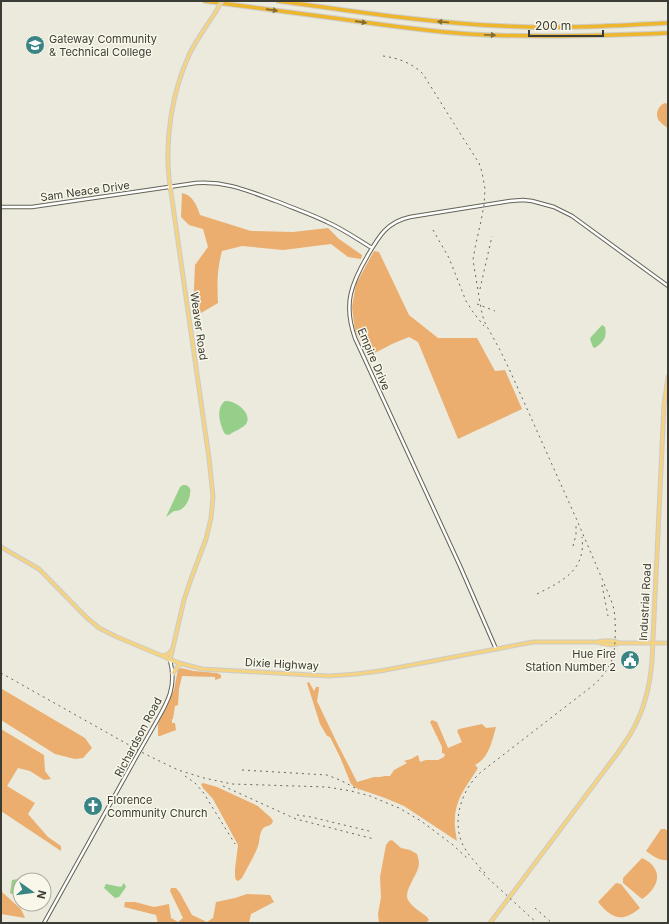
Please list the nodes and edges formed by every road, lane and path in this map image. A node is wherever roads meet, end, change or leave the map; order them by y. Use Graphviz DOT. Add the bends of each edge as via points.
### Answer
graph roads {
  1 [pos="205,1"];
  2 [pos="222,1"];
  3 [pos="278,1"];
  4 [pos="668,23"];
  5 [pos="668,32"];
  6 [pos="170,186"];
  7 [pos="1,206"];
  8 [pos="372,248"];
  9 [pos="668,286"];
  10 [pos="668,377"];
  11 [pos="1,547"];
  12 [pos="652,643"];
  13 [pos="668,643"];
  14 [pos="173,648"];
  15 [pos="496,649"];
  16 [pos="162,656"];
  17 [pos="170,660"];
  18 [pos="182,664"];
  19 [pos="173,673"];
  20 [pos="44,923"];
  21 [pos="490,923"];
  1 -- 5 [label="highway, one-way" via="467,34 552,37"];
  2 -- 6 [label="main road, Weaver Road, bridge" via="190,54 173,105 167,154"];
  4 -- 3 [label="highway, one-way" via="600,27 505,26 429,21"];
  6 -- 7 [label="street, Sam Neace Drive" via="32,207"];
  6 -- 8 [label="street, Sam Neace Drive" via="208,182 239,188 321,219"];
  6 -- 14 [label="main road, Weaver Road" via="213,497 209,529 187,590"];
  8 -- 9 [label="street, Empire Drive" via="383,232 403,218 510,201 532,201 554,207 572,216"];
  8 -- 15 [label="street, Empire Drive" via="355,279 351,293 349,304 353,333"];
  10 -- 12 [label="main road, Industrial Road" via="664,405"];
  11 -- 16 [label="main road, Dixie Highway" via="39,569 99,628"];
  12 -- 13 [label="main road, Dixie Highway"];
  12 -- 15 [label="main road, Dixie Highway" via="604,645 597,642 533,642"];
  12 -- 21 [label="main road, Industrial Road" via="647,693 631,733"];
  14 -- 16 [label="main road"];
  14 -- 17 [label="main road, Weaver Road"];
  15 -- 18 [label="main road, Dixie Highway" via="398,668 329,676 202,669"];
  16 -- 17 [label="main road, Dixie Highway"];
  17 -- 18 [label="main road, Dixie Highway"];
  17 -- 19 [label="street, Richardson Road"];
  18 -- 19 [label="main road"];
  19 -- 20 [label="street, Richardson Road, bridge" via="173,684 168,699"];
}
